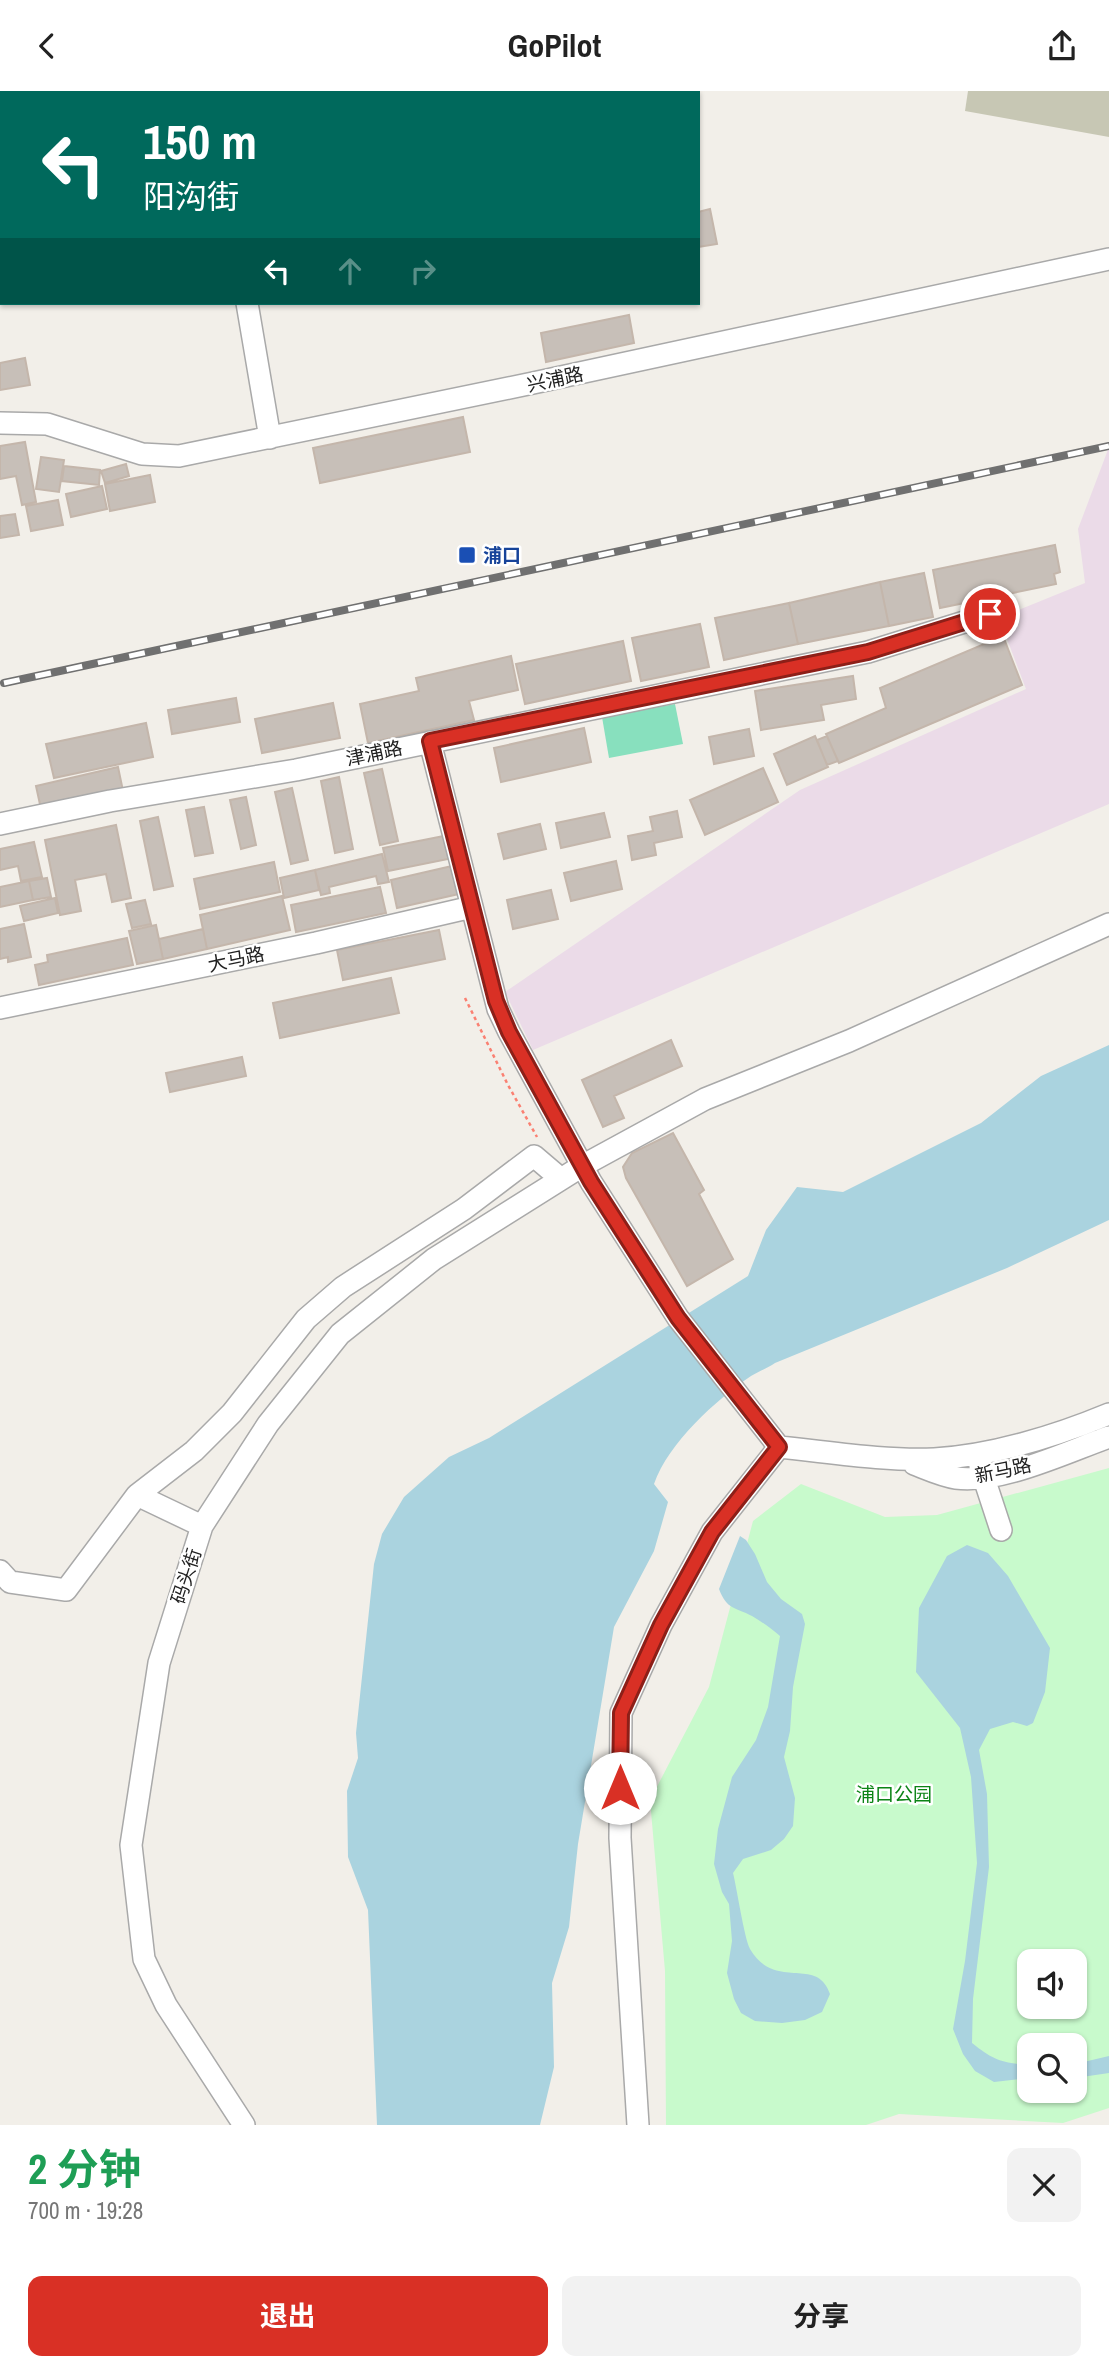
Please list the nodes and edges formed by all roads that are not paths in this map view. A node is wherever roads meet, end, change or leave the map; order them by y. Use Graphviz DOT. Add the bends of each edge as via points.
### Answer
graph roads {
  1 [pos="1109,259"];
  2 [pos="247,305"];
  3 [pos="0,423"];
  4 [pos="270,438"];
  5 [pos="990,614"];
  6 [pos="430,741"];
  7 [pos="0,824"];
  8 [pos="472,907"];
  9 [pos="1109,924"];
  10 [pos="0,1008"];
  11 [pos="582,1166"];
  12 [pos="561,1179"];
  13 [pos="1109,1414"];
  14 [pos="1109,1437"];
  15 [pos="779,1447"];
  16 [pos="976,1454"];
  17 [pos="895,1458"];
  18 [pos="984,1478"];
  19 [pos="137,1495"];
  20 [pos="202,1526"];
  21 [pos="1001,1530"];
  22 [pos="0,1571"];
  23 [pos="244,2125"];
  24 [pos="638,2125"];
  1 -- 4 [label="street, 兴浦路"];
  2 -- 4 [label="street"];
  3 -- 4 [label="street, 兴浦路" via="47,424 153,456 179,456"];
  5 -- 6 [label="street, 津浦路" via="868,652"];
  6 -- 7 [label="street, 津浦路"];
  6 -- 8 [label="street"];
  8 -- 10 [label="street, 大马路"];
  8 -- 11 [label="street" via="498,1009"];
  9 -- 11 [label="street, 码头街" via="849,1041 705,1099"];
  11 -- 12 [label="street, 码头街"];
  11 -- 15 [label="street" via="678,1318"];
  12 -- 19 [label="street" via="534,1156 464,1209 343,1287 306,1319 232,1413 194,1451"];
  12 -- 20 [label="street, 码头街" via="434,1259 340,1334 268,1424"];
  13 -- 16 [label="street, 新马路"];
  14 -- 18 [label="street, 新马路"];
  15 -- 17 [label="street, 新马路"];
  15 -- 24 [label="street" via="712,1532 661,1625 621,1713 620,1838"];
  16 -- 17 [label="street, 新马路"];
  16 -- 18 [label="street"];
  17 -- 18 [label="street, 新马路" via="955,1478"];
  18 -- 21 [label="street"];
  19 -- 20 [label="street"];
  19 -- 22 [label="street" via="66,1590 9,1581"];
  20 -- 23 [label="street, 码头街" via="159,1663 131,1845 144,1959 166,2005"];
}
